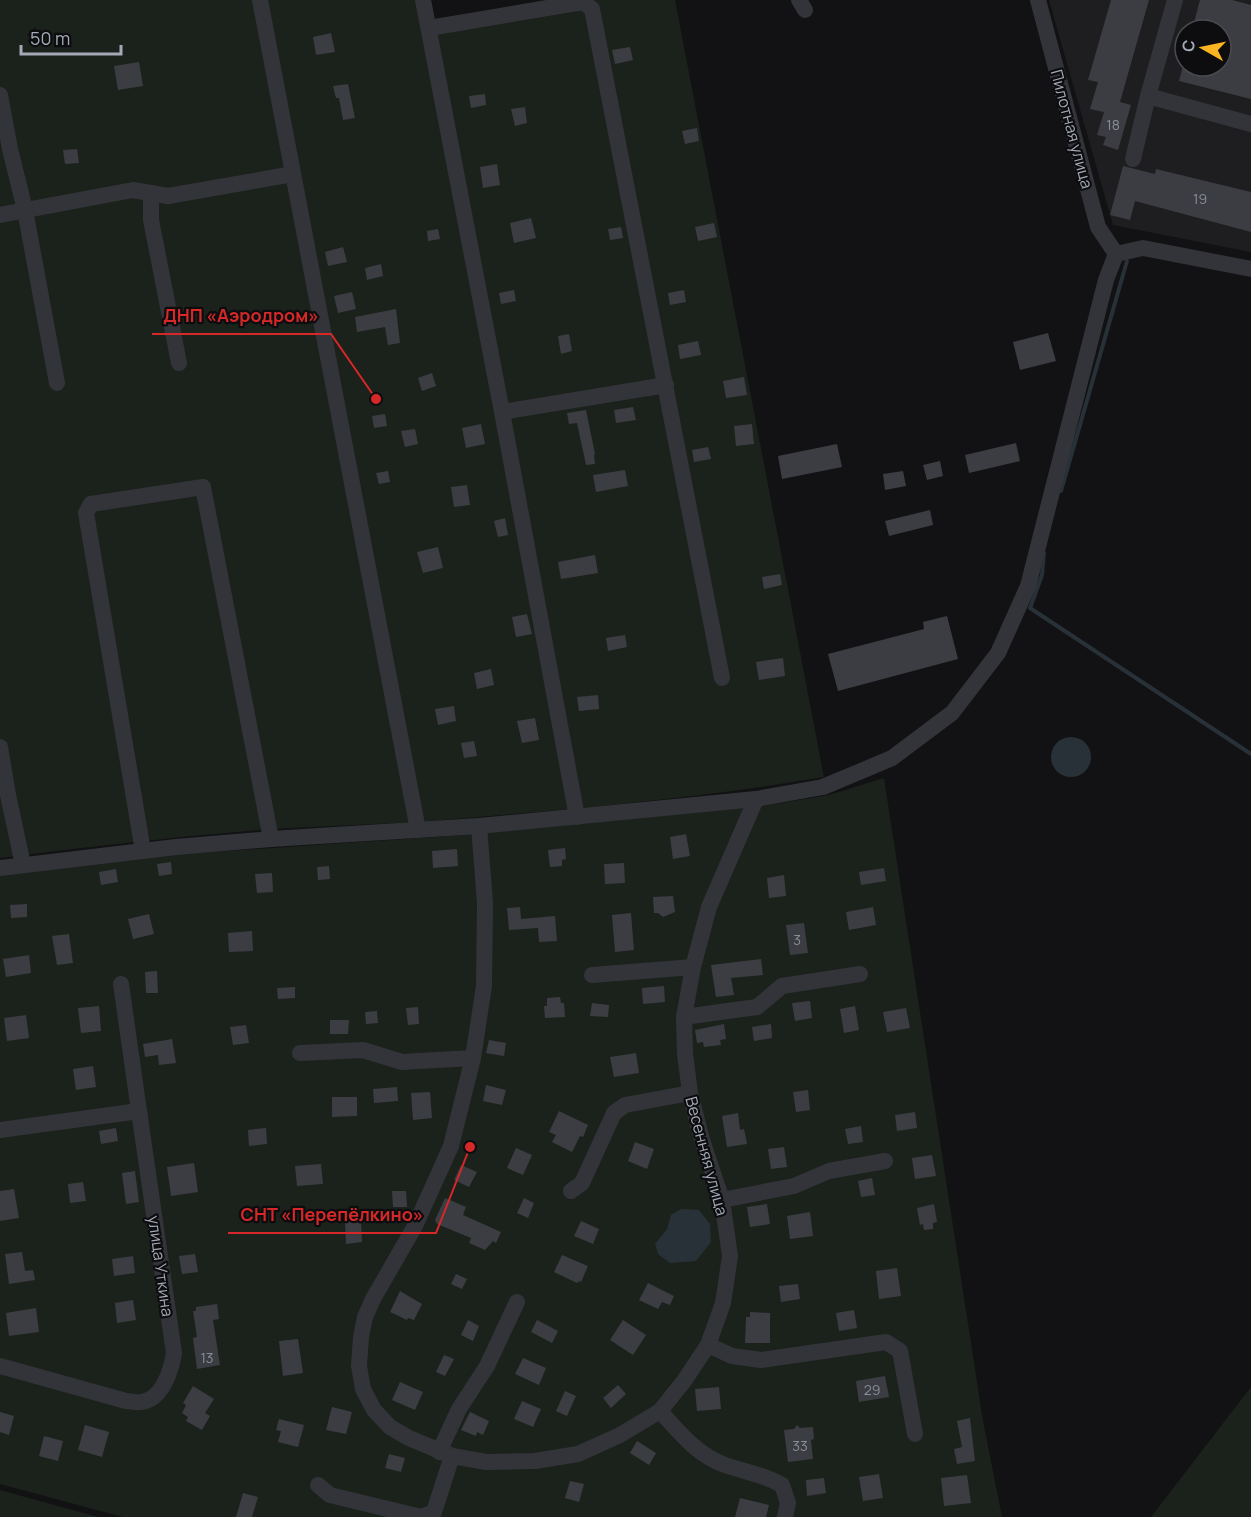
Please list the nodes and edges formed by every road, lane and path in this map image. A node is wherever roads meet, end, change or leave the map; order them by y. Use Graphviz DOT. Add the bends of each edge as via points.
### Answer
graph roads {
  1 [pos="260,0"];
  2 [pos="423,0"];
  3 [pos="1038,0"];
  4 [pos="1175,0"];
  5 [pos="429,28"];
  6 [pos="0,95"];
  7 [pos="1148,96"];
  8 [pos="1251,124"];
  9 [pos="1133,159"];
  10 [pos="293,174"];
  11 [pos="151,193"];
  12 [pos="25,210"];
  13 [pos="0,215"];
  14 [pos="1116,254"];
  15 [pos="1251,269"];
  16 [pos="178,363"];
  17 [pos="57,383"];
  18 [pos="666,386"];
  19 [pos="502,412"];
  20 [pos="722,678"];
  21 [pos="0,747"];
  22 [pos="756,799"];
  23 [pos="577,817"];
  24 [pos="478,826"];
  25 [pos="418,830"];
  26 [pos="271,839"];
  27 [pos="143,851"];
  28 [pos="23,865"];
  29 [pos="0,867"];
  30 [pos="693,967"];
  31 [pos="860,974"];
  32 [pos="592,975"];
  33 [pos="121,984"];
  34 [pos="684,1017"];
  35 [pos="300,1053"];
  36 [pos="473,1058"];
  37 [pos="690,1093"];
  38 [pos="139,1111"];
  39 [pos="0,1128"];
  40 [pos="885,1161"];
  41 [pos="571,1191"];
  42 [pos="723,1200"];
  43 [pos="517,1302"];
  44 [pos="708,1346"];
  45 [pos="0,1366"];
  46 [pos="660,1411"];
  47 [pos="915,1434"];
  48 [pos="445,1454"];
  49 [pos="318,1485"];
  50 [pos="785,1517"];
  1 -- 10 [label="street"];
  2 -- 5 [label="street"];
  3 -- 14 [label="street, Пилотная улица" via="1098,227"];
  4 -- 7 [label="street"];
  5 -- 18 [label="street" via="584,2 592,9"];
  5 -- 19 [label="street"];
  6 -- 12 [label="street"];
  7 -- 8 [label="street"];
  7 -- 9 [label="street"];
  10 -- 11 [label="street" via="177,195"];
  10 -- 25 [label="street"];
  11 -- 12 [label="street" via="133,190"];
  11 -- 16 [label="street" via="151,220"];
  12 -- 13 [label="street"];
  12 -- 17 [label="street"];
  14 -- 15 [label="street" via="1143,248"];
  14 -- 22 [label="street" via="1106,280 1028,586 998,653 952,713 892,758 823,787"];
  18 -- 19 [label="street"];
  18 -- 20 [label="street"];
  19 -- 23 [label="street"];
  21 -- 28 [label="street"];
  22 -- 23 [label="street"];
  22 -- 30 [label="street, Весенняя улица" via="709,907"];
  23 -- 24 [label="street"];
  24 -- 25 [label="street"];
  24 -- 36 [label="street, Весенняя улица" via="485,903 484,986"];
  25 -- 26 [label="street"];
  26 -- 27 [label="street"];
  26 -- 27 [label="street" via="203,487 92,504 86,513"];
  27 -- 28 [label="street"];
  28 -- 29 [label="street"];
  30 -- 32 [label="street"];
  30 -- 34 [label="street, Весенняя улица"];
  31 -- 34 [label="street" via="782,986 757,1007"];
  33 -- 38 [label="street, улица Уткина"];
  34 -- 37 [label="street, Весенняя улица"];
  35 -- 36 [label="street" via="363,1050 402,1062"];
  36 -- 48 [label="street, Весенняя улица" via="451,1146 415,1226 373,1299 361,1337 359,1366 363,1389 374,1410 390,1426"];
  37 -- 41 [label="street" via="625,1105 614,1113 582,1183"];
  37 -- 42 [label="street, Весенняя улица"];
  38 -- 39 [label="street"];
  38 -- 45 [label="street, улица Уткина" via="174,1353 171,1369 156,1395 142,1402"];
  40 -- 42 [label="street" via="829,1171 794,1186"];
  42 -- 44 [label="street, Весенняя улица" via="730,1256 723,1303"];
  43 -- 48 [label="street" via="487,1365 459,1409"];
  44 -- 46 [label="street, Весенняя улица"];
  44 -- 47 [label="street" via="732,1356 761,1360 886,1342 900,1351"];
  46 -- 48 [label="street, Весенняя улица" via="578,1454 535,1461 486,1462"];
  46 -- 50 [label="street" via="694,1447 723,1464 783,1485 788,1503"];
  48 -- 49 [label="street" via="434,1512 421,1517 330,1495"];
}
